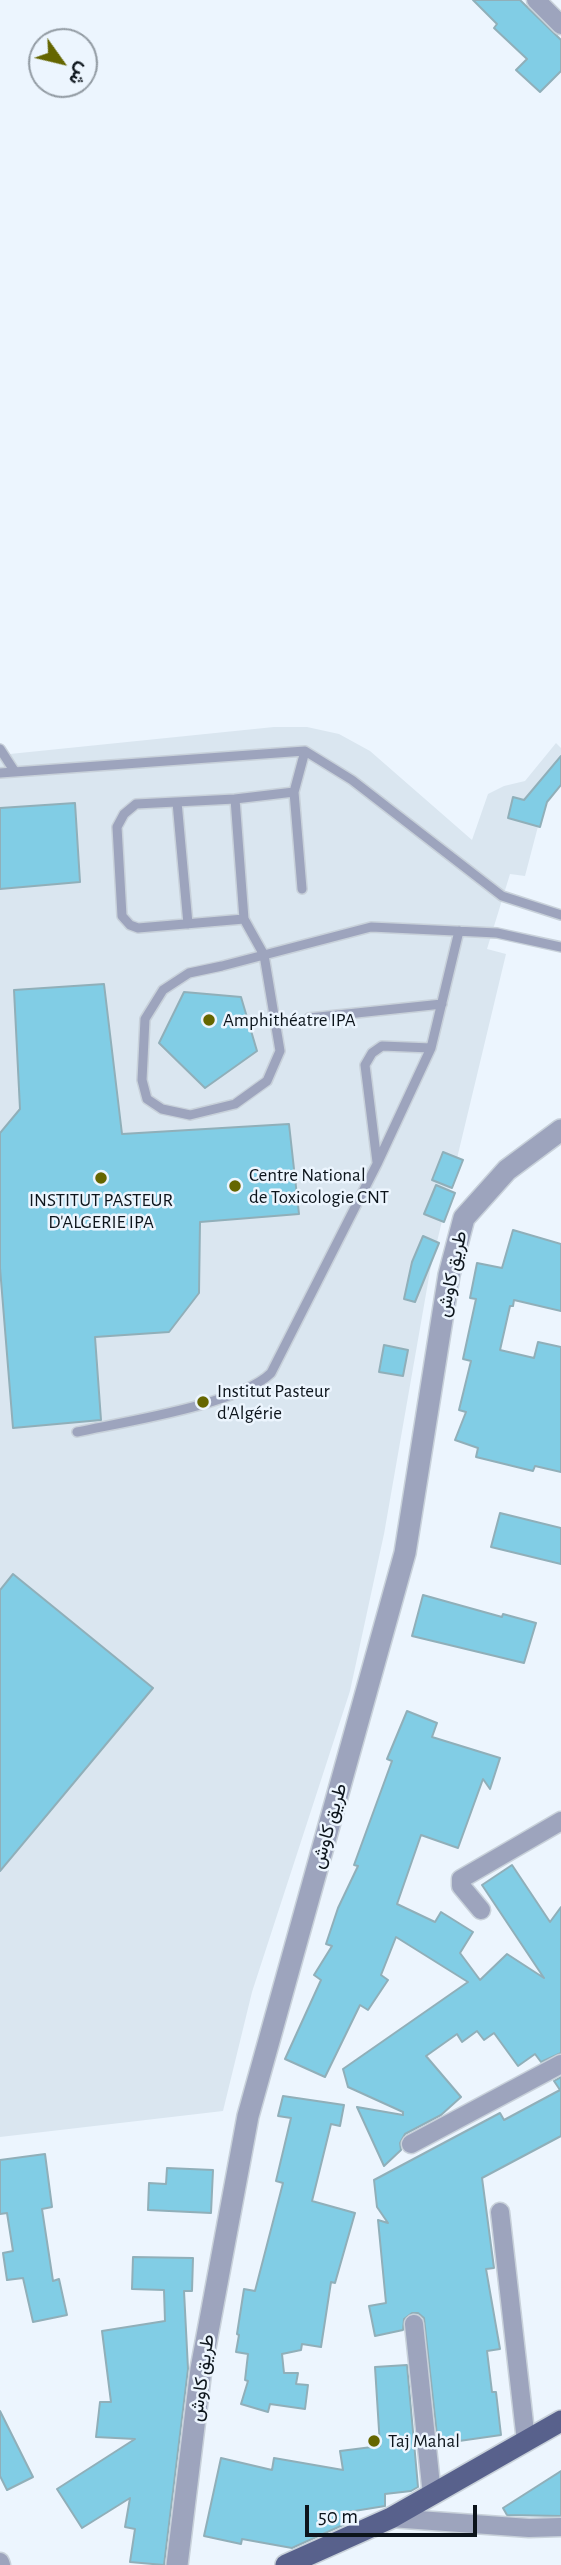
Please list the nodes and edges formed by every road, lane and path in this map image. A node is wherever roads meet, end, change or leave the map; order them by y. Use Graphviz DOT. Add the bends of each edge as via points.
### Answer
graph roads {
  1 [pos="536,0"];
  2 [pos="561,25"];
  3 [pos="0,749"];
  4 [pos="304,751"];
  5 [pos="15,772"];
  6 [pos="0,773"];
  7 [pos="294,792"];
  8 [pos="235,799"];
  9 [pos="177,802"];
  10 [pos="302,889"];
  11 [pos="561,915"];
  12 [pos="244,919"];
  13 [pos="188,924"];
  14 [pos="459,931"];
  15 [pos="561,947"];
  16 [pos="264,955"];
  17 [pos="442,1004"];
  18 [pos="309,1018"];
  19 [pos="431,1048"];
  20 [pos="561,1130"];
  21 [pos="377,1164"];
  22 [pos="77,1432"];
  23 [pos="561,1821"];
  24 [pos="481,1910"];
  25 [pos="561,2064"];
  26 [pos="411,2144"];
  27 [pos="500,2212"];
  28 [pos="414,2324"];
  29 [pos="561,2421"];
  30 [pos="526,2441"];
  31 [pos="432,2494"];
  32 [pos="391,2518"];
  33 [pos="561,2527"];
  34 [pos="177,2565"];
  35 [pos="286,2565"];
  1 -- 2 [label="street"];
  3 -- 5 [label="lane"];
  4 -- 5 [label="lane"];
  4 -- 7 [label="lane"];
  4 -- 11 [label="lane" via="352,780 502,896"];
  5 -- 6 [label="lane"];
  7 -- 8 [label="lane"];
  7 -- 10 [label="lane"];
  8 -- 9 [label="lane"];
  8 -- 12 [label="lane"];
  9 -- 13 [label="lane"];
  9 -- 13 [label="lane" via="136,804 117,827 122,916 138,929"];
  12 -- 13 [label="lane"];
  12 -- 16 [label="lane"];
  14 -- 15 [label="lane" via="497,933"];
  14 -- 16 [label="lane" via="371,927"];
  14 -- 17 [label="lane"];
  16 -- 16 [label="lane" via="189,973 163,990 145,1019 142,1080 147,1099 162,1109 190,1115 235,1104 267,1081 280,1051"];
  17 -- 18 [label="lane"];
  17 -- 19 [label="lane"];
  19 -- 21 [label="lane"];
  19 -- 21 [label="lane" via="382,1046 365,1065"];
  20 -- 34 [label="street, طريق كاوش" via="507,1170 464,1218 449,1275 405,1553 248,2116 201,2369"];
  21 -- 22 [label="lane" via="278,1363 262,1382 219,1400"];
  23 -- 24 [label="street" via="461,1879 461,1886"];
  25 -- 26 [label="street"];
  27 -- 30 [label="street"];
  28 -- 31 [label="street"];
  29 -- 30 [label="main road"];
  30 -- 31 [label="main road"];
  31 -- 32 [label="main road"];
  32 -- 33 [label="street"];
  32 -- 35 [label="main road"];
}
